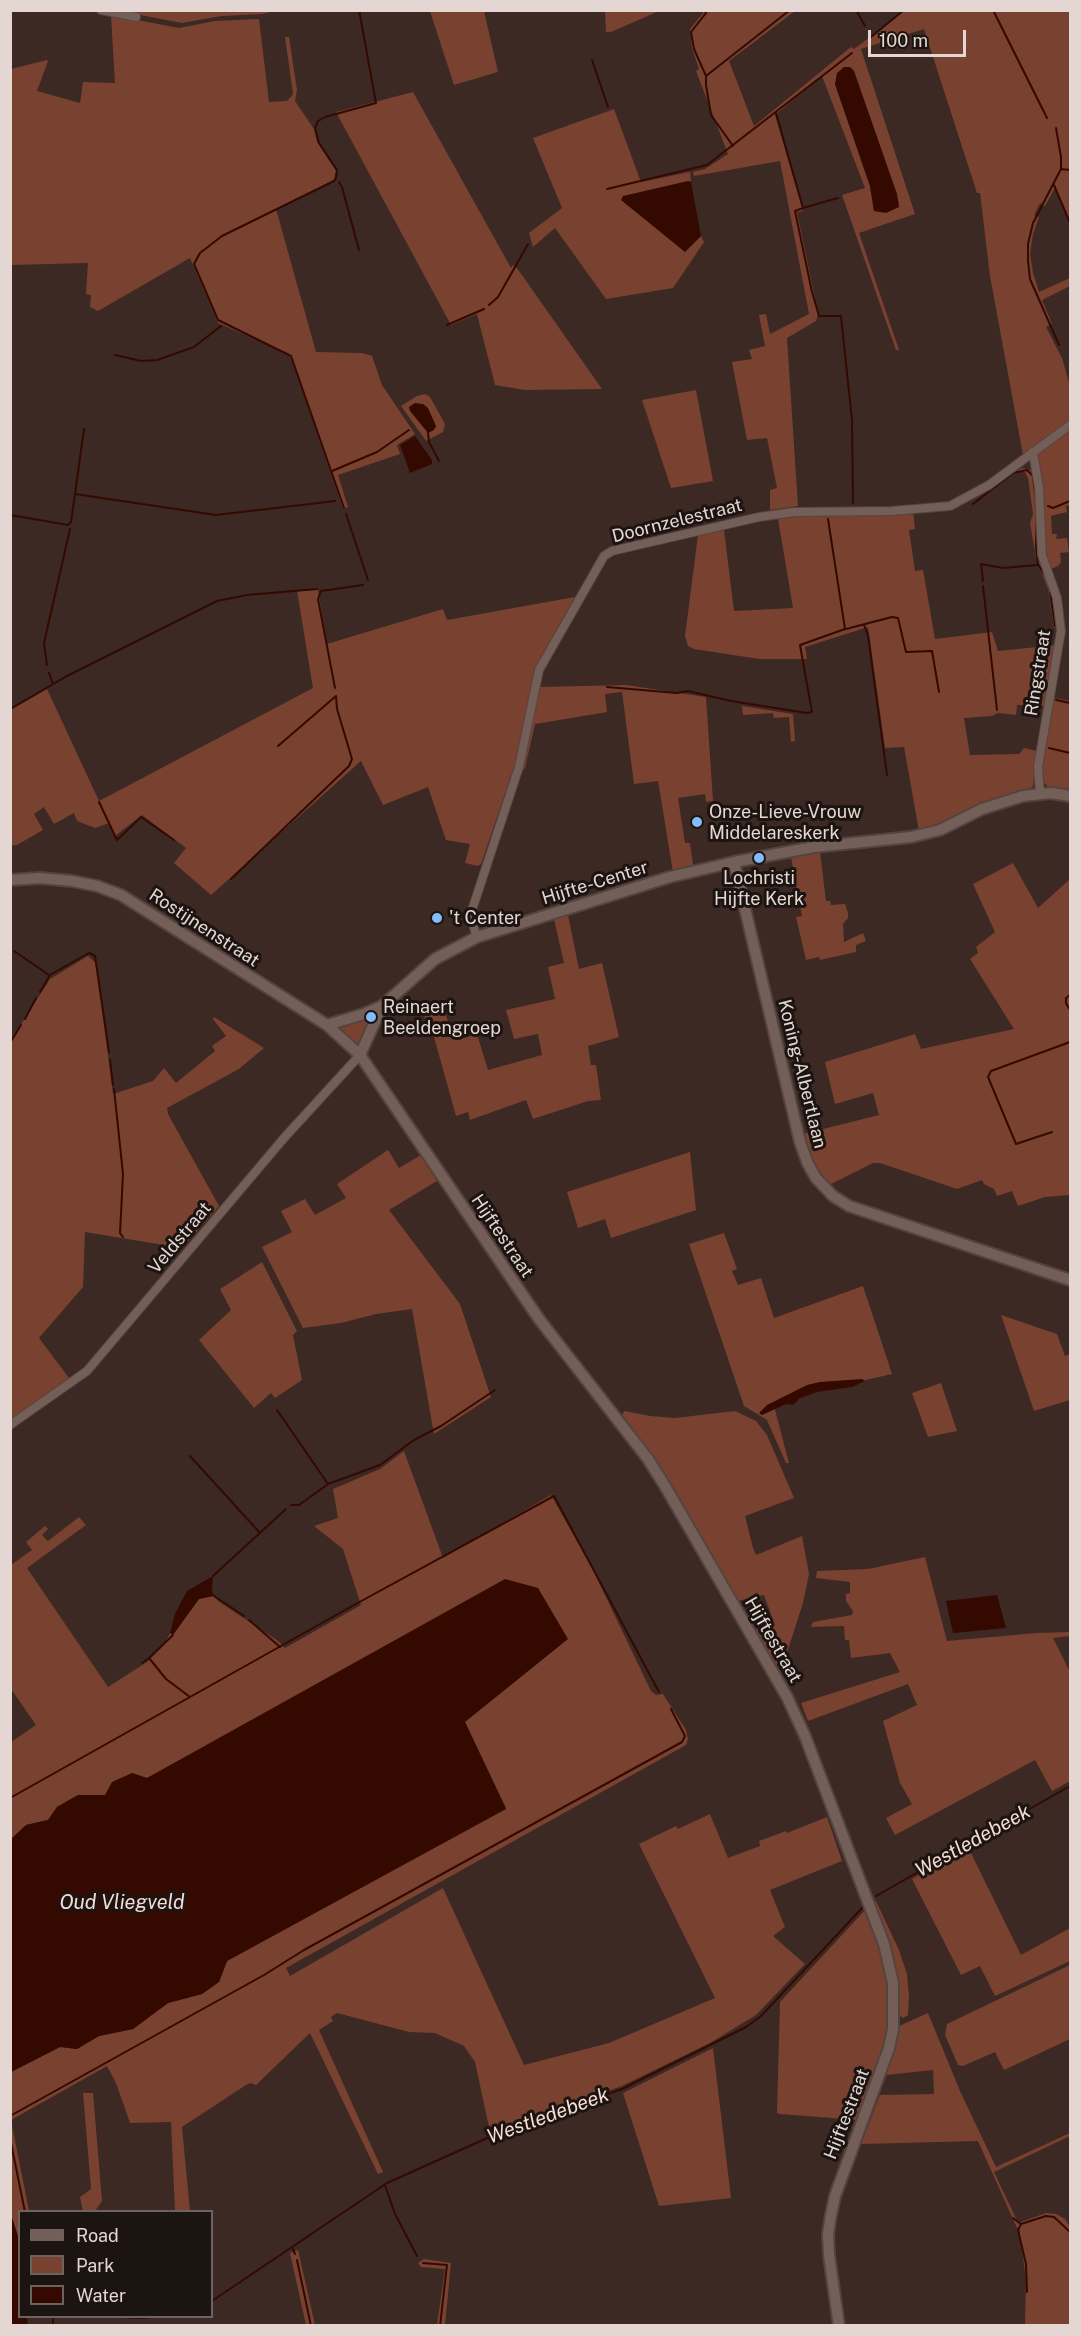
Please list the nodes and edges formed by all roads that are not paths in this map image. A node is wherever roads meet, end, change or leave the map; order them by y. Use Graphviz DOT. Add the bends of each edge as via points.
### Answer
graph roads {
  1 [pos="101,10"];
  2 [pos="136,17"];
  3 [pos="1071,424"];
  4 [pos="1033,452"];
  5 [pos="1019,464"];
  6 [pos="1036,470"];
  7 [pos="1040,794"];
  8 [pos="1071,796"];
  9 [pos="734,862"];
  10 [pos="10,880"];
  11 [pos="477,937"];
  12 [pos="382,1005"];
  13 [pos="327,1024"];
  14 [pos="360,1055"];
  15 [pos="1071,1280"];
  16 [pos="10,1425"];
  17 [pos="839,2325"];
  1 -- 2 [label="street"];
  3 -- 4 [label="street, Doornzelestraat"];
  4 -- 5 [label="street, Doornzelestraat"];
  4 -- 6 [label="street, Ringstraat"];
  5 -- 6 [label="street"];
  5 -- 11 [label="street, Doornzelestraat" via="950,506 759,517 619,549 604,556 539,670 519,767 470,916"];
  6 -- 7 [label="street, Ringstraat" via="1042,555 1057,598 1061,631 1038,767"];
  7 -- 8 [label="street, Hijfte-Center"];
  7 -- 9 [label="street, Hijfte-Center" via="998,803 940,830 911,837 814,847"];
  9 -- 11 [label="street, Hijfte-Center" via="670,877"];
  9 -- 15 [label="street, Koning-Albertlaan" via="800,1142 816,1178 849,1206"];
  10 -- 13 [label="street, Rostijnenstraat" via="72,881 122,895"];
  11 -- 12 [label="street, Hijfte-Center" via="435,959"];
  12 -- 13 [label="street, Hijfte-Center"];
  12 -- 14 [label="street, Hijfte-Center"];
  13 -- 14 [label="street, Rostijnenstraat"];
  14 -- 16 [label="street, Veldstraat" via="284,1137 87,1371"];
  14 -- 17 [label="street, Hijftestraat" via="539,1319 665,1486 787,1697 884,1944 893,1983 893,2029 835,2196 828,2235"];
}
